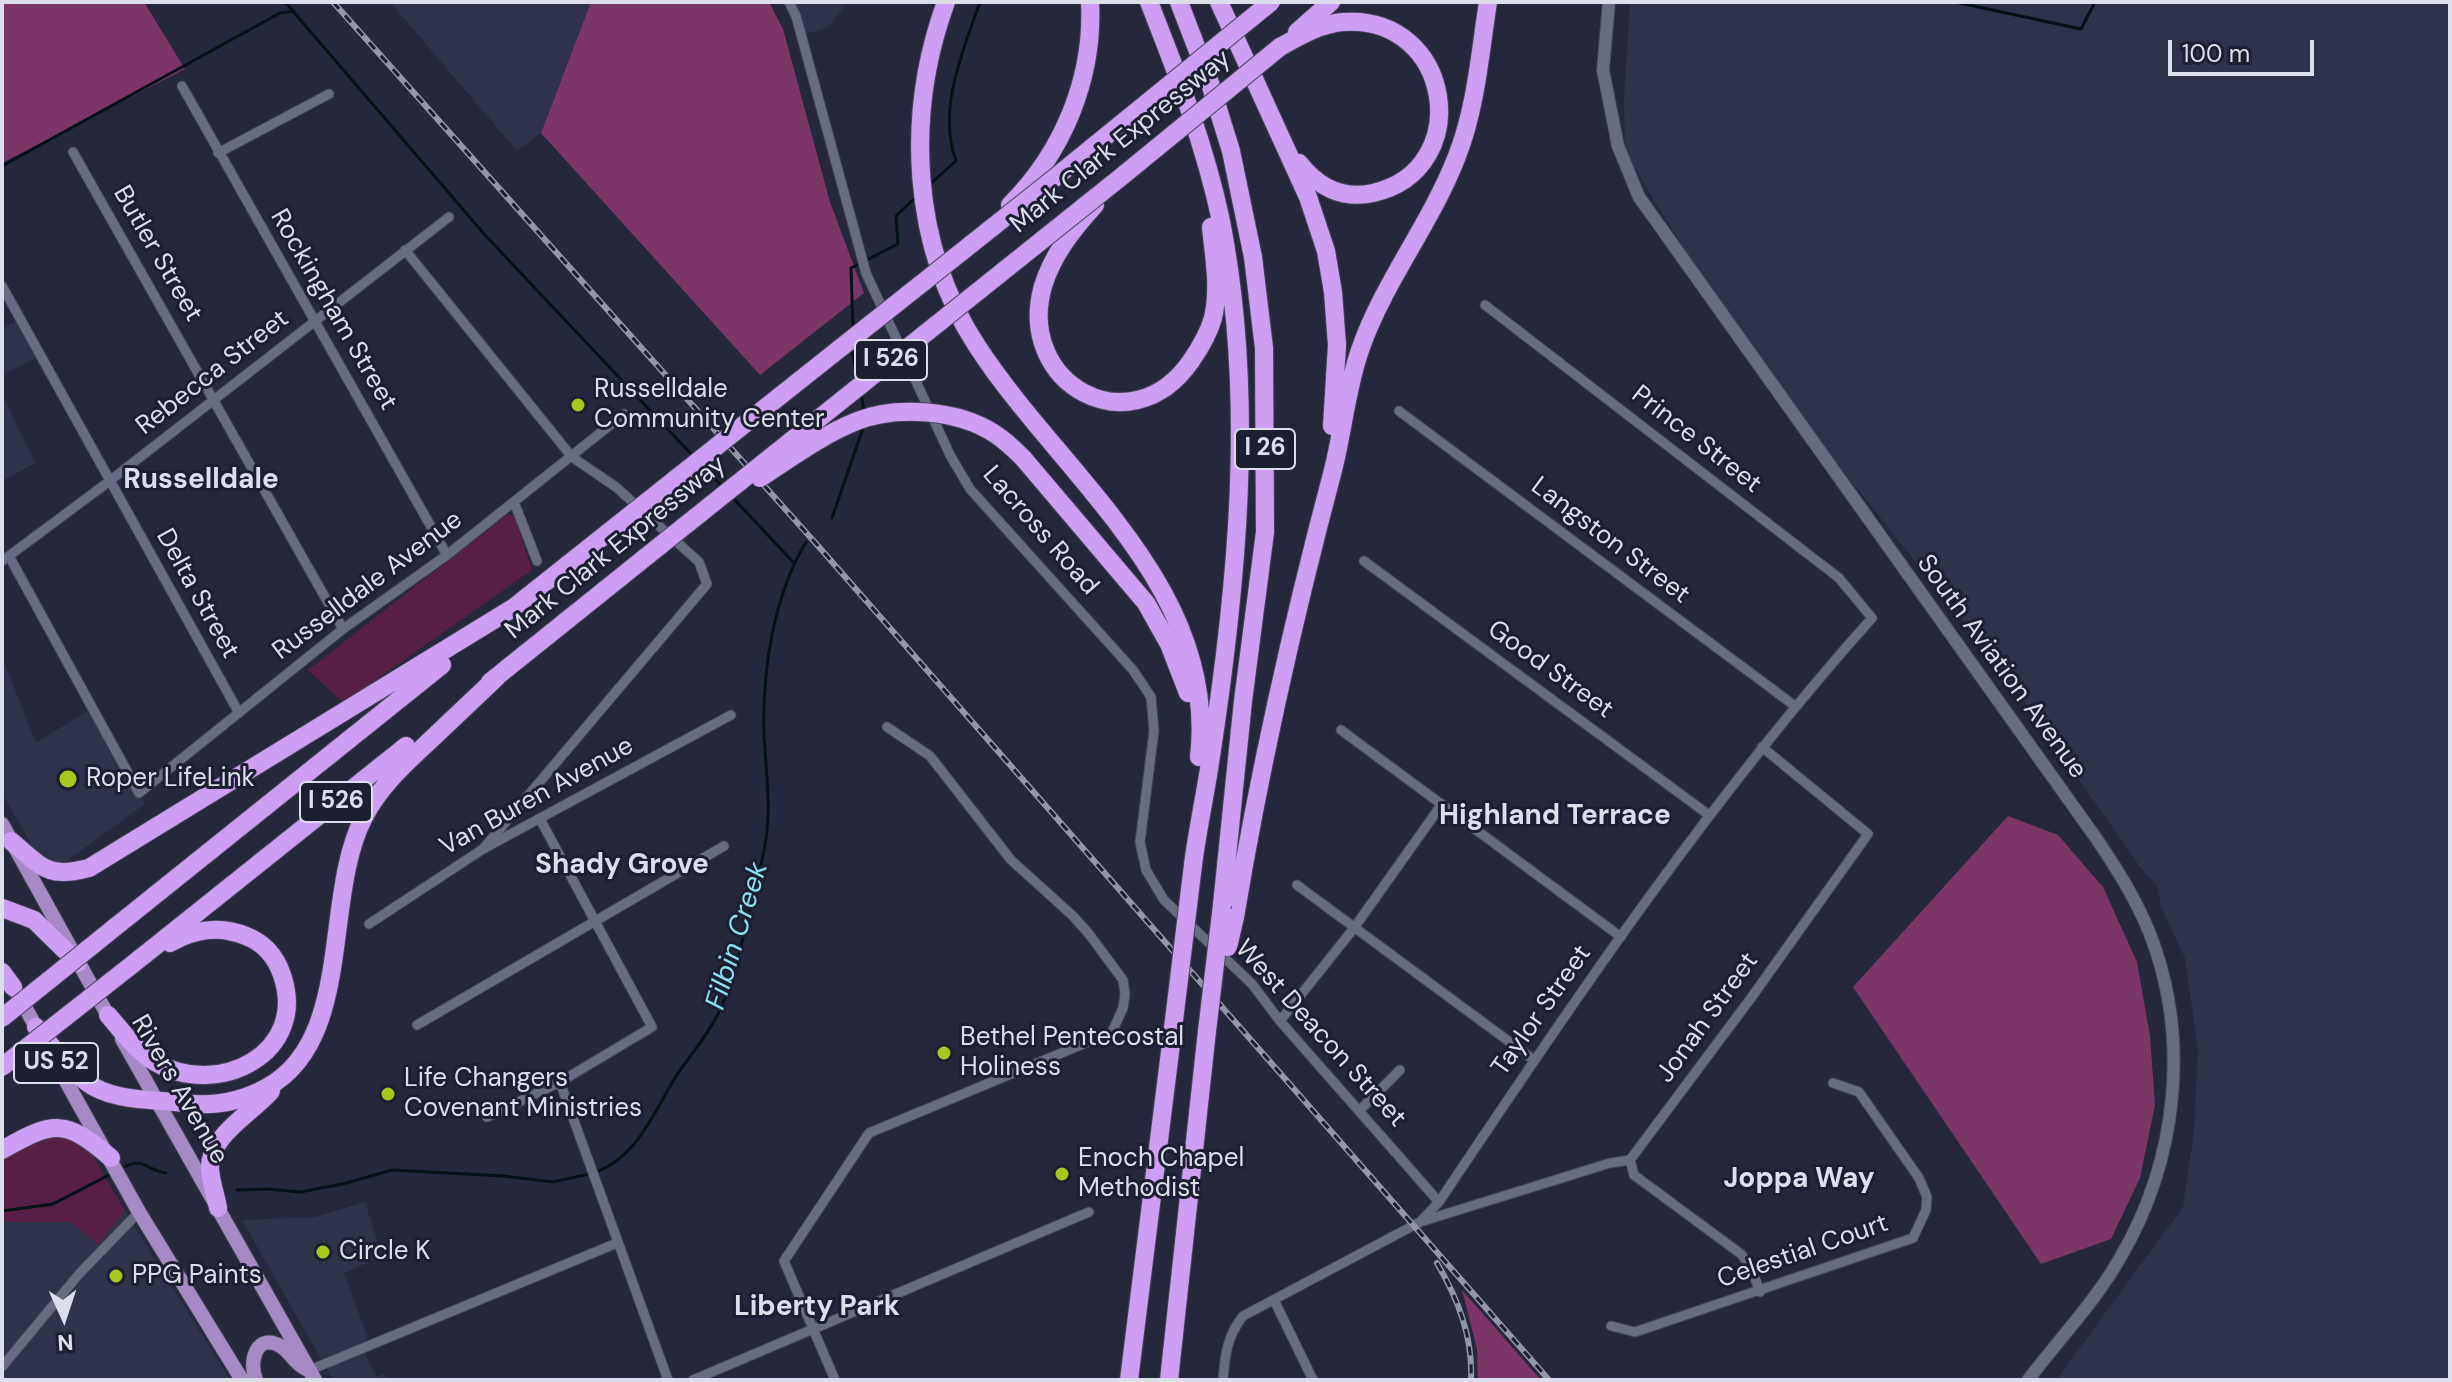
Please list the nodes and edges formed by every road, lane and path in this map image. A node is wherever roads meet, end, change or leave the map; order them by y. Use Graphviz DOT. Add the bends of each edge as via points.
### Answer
graph roads {
  1 [pos="789,2"];
  2 [pos="946,2"];
  3 [pos="1090,2"];
  4 [pos="1149,2"];
  5 [pos="1179,2"];
  6 [pos="1219,2"];
  7 [pos="1269,2"];
  8 [pos="1331,2"];
  9 [pos="1488,2"];
  10 [pos="1609,2"];
  11 [pos="1280,47"];
  12 [pos="182,86"];
  13 [pos="329,94"];
  14 [pos="1280,133"];
  15 [pos="73,152"];
  16 [pos="218,153"];
  17 [pos="1203,153"];
  18 [pos="1121,177"];
  19 [pos="449,217"];
  20 [pos="981,235"];
  21 [pos="405,250"];
  22 [pos="2,286"];
  23 [pos="1485,305"];
  24 [pos="314,321"];
  25 [pos="214,399"];
  26 [pos="1399,411"];
  27 [pos="624,414"];
  28 [pos="572,457"];
  29 [pos="109,482"];
  30 [pos="514,502"];
  31 [pos="1319,524"];
  32 [pos="662,544"];
  33 [pos="447,555"];
  34 [pos="5,559"];
  35 [pos="537,561"];
  36 [pos="1364,561"];
  37 [pos="513,608"];
  38 [pos="1872,618"];
  39 [pos="343,629"];
  40 [pos="497,677"];
  41 [pos="1795,706"];
  42 [pos="239,713"];
  43 [pos="731,715"];
  44 [pos="887,727"];
  45 [pos="1341,730"];
  46 [pos="1762,747"];
  47 [pos="1197,780"];
  48 [pos="1442,804"];
  49 [pos="1709,815"];
  50 [pos="540,819"];
  51 [pos="1198,822"];
  52 [pos="6,832"];
  53 [pos="724,846"];
  54 [pos="483,849"];
  55 [pos="1297,885"];
  56 [pos="1164,900"];
  57 [pos="2,908"];
  58 [pos="1228,911"];
  59 [pos="595,920"];
  60 [pos="369,924"];
  61 [pos="1354,928"];
  62 [pos="1621,937"];
  63 [pos="78,963"];
  64 [pos="133,964"];
  65 [pos="6,976"];
  66 [pos="108,1015"];
  67 [pos="2,1018"];
  68 [pos="1280,1021"];
  69 [pos="417,1025"];
  70 [pos="36,1027"];
  71 [pos="1534,1060"];
  72 [pos="2,1067"];
  73 [pos="1400,1070"];
  74 [pos="288,1073"];
  75 [pos="560,1082"];
  76 [pos="1833,1083"];
  77 [pos="156,1099"];
  78 [pos="1359,1111"];
  79 [pos="487,1117"];
  80 [pos="2,1150"];
  81 [pos="111,1158"];
  82 [pos="1630,1160"];
  83 [pos="1439,1202"];
  84 [pos="218,1208"];
  85 [pos="139,1212"];
  86 [pos="1089,1212"];
  87 [pos="1420,1222"];
  88 [pos="617,1243"];
  89 [pos="1760,1292"];
  90 [pos="1274,1300"];
  91 [pos="1611,1326"];
  92 [pos="814,1329"];
  93 [pos="2,1367"];
  94 [pos="312,1375"];
  95 [pos="242,1380"];
  96 [pos="256,1380"];
  97 [pos="668,1380"];
  98 [pos="693,1380"];
  99 [pos="835,1380"];
  100 [pos="1129,1380"];
  101 [pos="1169,1380"];
  102 [pos="1223,1380"];
  103 [pos="1313,1380"];
  104 [pos="2028,1380"];
  1 -- 56 [label="street, Lacross Road" via="857,248 950,455 970,489 1133,670 1151,697 1154,731 1140,842 1146,870"];
  2 -- 47 [label="highway, bridge" via="922,99 920,157 934,252 977,346 1148,565 1171,608 1193,668 1200,713"];
  3 -- 20 [label="highway, bridge" via="1084,68 1070,119 1032,184"];
  4 -- 17 [label="highway, I 26"];
  5 -- 58 [label="highway, I 26" via="1231,151 1253,257 1264,348 1265,532 1243,701"];
  6 -- 14 [label="highway"];
  7 -- 20 [label="highway, Mark Clark Expressway / I 526, bridge"];
  8 -- 11 [label="highway, Mark Clark Expressway / I 526"];
  9 -- 31 [label="highway" via="1458,154 1358,354"];
  10 -- 104 [label="street, South Aviation Avenue" via="1603,70 1618,146 1639,197 2096,838 2131,893 2155,949 2172,1027 2174,1078 2156,1178 2118,1261"];
  11 -- 14 [label="highway" via="1341,22 1386,29 1411,43 1434,76 1439,106 1434,142 1420,165 1397,186 1366,195 1322,186"];
  11 -- 18 [label="highway, Mark Clark Expressway / I 526, bridge"];
  12 -- 16 [label="street, Rockingham Street"];
  13 -- 16 [label="street"];
  14 -- 31 [label="highway" via="1319,227 1333,292 1337,372"];
  15 -- 25 [label="street, Butler Street"];
  16 -- 24 [label="street, Rockingham Street"];
  17 -- 18 [label="highway, bridge" via="1217,288 1212,322 1184,371 1161,391 1148,398 1108,402 1074,388 1048,358 1041,334 1041,298 1065,240"];
  17 -- 51 [label="highway, I 26" via="1235,313 1241,471 1222,670"];
  18 -- 32 [label="highway, Mark Clark Expressway / I 526, bridge"];
  19 -- 21 [label="street, Rebecca Street"];
  20 -- 37 [label="highway, Mark Clark Expressway / I 526, bridge"];
  21 -- 24 [label="street, Rebecca Street"];
  21 -- 28 [label="street"];
  22 -- 29 [label="street, Delta Street"];
  23 -- 38 [label="street, Prince Street" via="1839,578"];
  24 -- 25 [label="street, Rebecca Street"];
  24 -- 33 [label="street, Rockingham Street"];
  25 -- 29 [label="street, Rebecca Street"];
  25 -- 39 [label="street, Butler Street"];
  26 -- 41 [label="street, Langston Street"];
  27 -- 28 [label="street, Russelldale Avenue"];
  28 -- 30 [label="street, Russelldale Avenue"];
  28 -- 54 [label="street" via="616,487 699,562 707,584"];
  29 -- 34 [label="street, Rebecca Street"];
  29 -- 42 [label="street, Delta Street"];
  30 -- 33 [label="street, Russelldale Avenue"];
  30 -- 35 [label="street"];
  31 -- 58 [label="highway"];
  32 -- 40 [label="highway, Mark Clark Expressway / I 526"];
  32 -- 47 [label="highway, bridge" via="816,441 861,419 902,413 955,418 993,432 1023,458 1146,603 1190,698"];
  33 -- 39 [label="street, Russelldale Avenue"];
  34 -- 42 [label="street, Russelldale Avenue" via="139,793"];
  36 -- 49 [label="street, Good Street"];
  37 -- 52 [label="highway" via="89,868 51,872"];
  37 -- 67 [label="highway, Mark Clark Expressway / I 526, bridge"];
  38 -- 41 [label="street, Taylor Street"];
  39 -- 42 [label="street, Russelldale Avenue"];
  40 -- 64 [label="highway, Mark Clark Expressway / I 526"];
  40 -- 74 [label="highway" via="396,771 364,816 348,860 319,1025"];
  41 -- 46 [label="street, Taylor Street"];
  43 -- 50 [label="street, Van Buren Avenue"];
  44 -- 92 [label="street" via="930,756 1011,860 1073,916 1123,980 1125,994 1112,1032 869,1133 784,1261"];
  45 -- 48 [label="street"];
  46 -- 49 [label="street, Taylor Street"];
  46 -- 82 [label="street, Jonah Street" via="1868,834"];
  47 -- 51 [label="highway"];
  48 -- 61 [label="street"];
  48 -- 62 [label="street"];
  49 -- 62 [label="street, Taylor Street"];
  50 -- 54 [label="street, Van Buren Avenue"];
  50 -- 59 [label="street"];
  51 -- 100 [label="highway, I 26, bridge"];
  52 -- 63 [label="main road, Rivers Avenue / US 52"];
  53 -- 59 [label="street"];
  54 -- 60 [label="street, Van Buren Avenue"];
  55 -- 61 [label="street"];
  56 -- 68 [label="street, West Deacon Street" via="1252,984"];
  57 -- 63 [label="highway" via="34,920"];
  58 -- 101 [label="highway, bridge" via="1201,1067"];
  59 -- 69 [label="street"];
  59 -- 75 [label="street" via="652,1027"];
  61 -- 68 [label="street"];
  61 -- 71 [label="street"];
  62 -- 71 [label="street, Taylor Street"];
  63 -- 66 [label="main road, Rivers Avenue / US 52"];
  64 -- 66 [label="highway" via="203,930 226,929 251,938 271,953 284,981 287,1006 281,1031 252,1062 224,1074 198,1076 141,1053"];
  64 -- 72 [label="highway, Mark Clark Expressway / I 526, bridge"];
  65 -- 70 [label="main road, US 52"];
  66 -- 77 [label="main road, Rivers Avenue / US 52"];
  68 -- 78 [label="street, West Deacon Street"];
  70 -- 77 [label="highway" via="85,1081 108,1093"];
  70 -- 81 [label="main road, US 52"];
  71 -- 83 [label="street, Taylor Street"];
  73 -- 78 [label="street"];
  74 -- 77 [label="highway" via="253,1095 219,1105"];
  74 -- 84 [label="highway" via="212,1154"];
  75 -- 79 [label="street"];
  75 -- 88 [label="street"];
  76 -- 89 [label="street, Celestial Court" via="1859,1092 1919,1178 1926,1210 1913,1238"];
  77 -- 84 [label="main road, Rivers Avenue / US 52"];
  78 -- 83 [label="street, West Deacon Street"];
  80 -- 81 [label="highway" via="43,1128 64,1128"];
  81 -- 85 [label="main road, US 52"];
  82 -- 87 [label="street"];
  82 -- 89 [label="street" via="1634,1175 1741,1254"];
  83 -- 87 [label="street, Taylor Street"];
  84 -- 94 [label="main road, Rivers Avenue / US 52"];
  85 -- 93 [label="street"];
  85 -- 95 [label="main road, US 52"];
  86 -- 92 [label="street"];
  87 -- 90 [label="street, Taylor Street"];
  88 -- 94 [label="street"];
  88 -- 97 [label="street"];
  89 -- 91 [label="street, Celestial Court" via="1635,1332"];
  90 -- 102 [label="street, Taylor Street" via="1243,1316 1231,1331"];
  90 -- 103 [label="street"];
  92 -- 98 [label="street"];
  92 -- 99 [label="street"];
  94 -- 96 [label="main road" via="272,1343 255,1351"];
}
